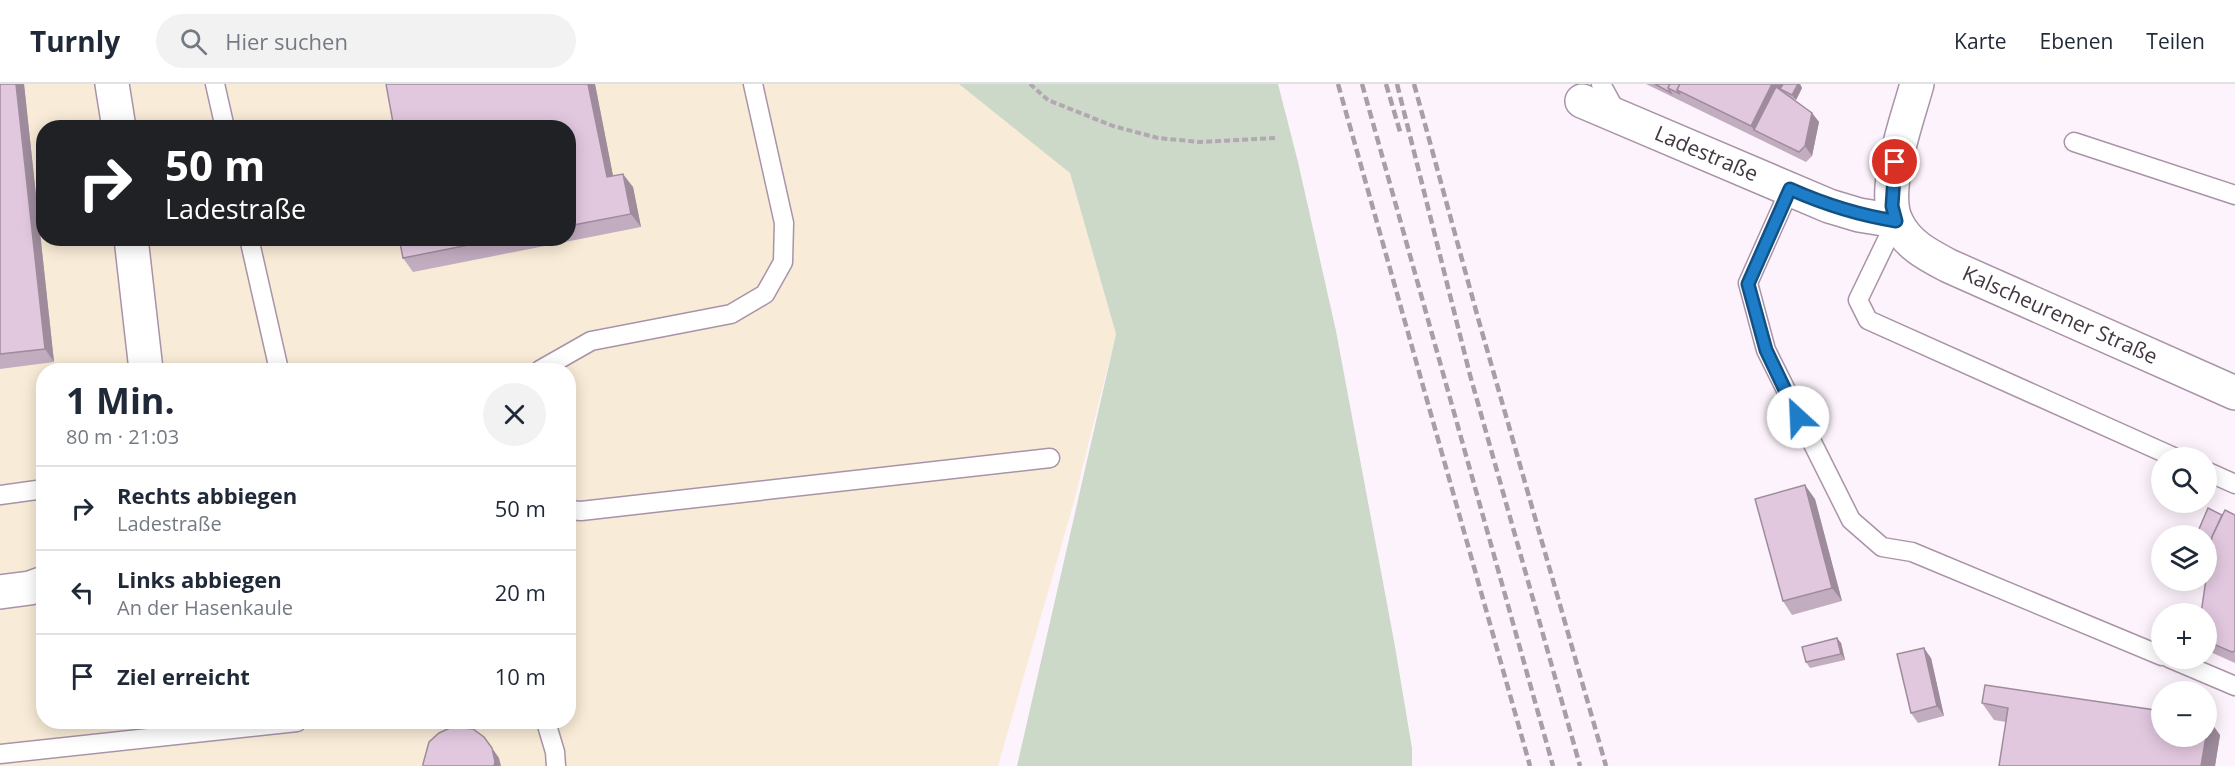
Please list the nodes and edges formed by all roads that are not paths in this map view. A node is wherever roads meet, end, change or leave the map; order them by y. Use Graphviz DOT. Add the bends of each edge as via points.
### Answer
graph roads {
  1 [pos="112,84"];
  2 [pos="215,84"];
  3 [pos="753,84"];
  4 [pos="1917,84"];
  5 [pos="1591,93"];
  6 [pos="118,120"];
  7 [pos="223,120"];
  8 [pos="2074,142"];
  9 [pos="1790,189"];
  10 [pos="2235,195"];
  11 [pos="1896,221"];
  12 [pos="132,246"];
  13 [pos="251,246"];
  14 [pos="145,363"];
  15 [pos="277,363"];
  16 [pos="552,363"];
  17 [pos="2235,393"];
  18 [pos="2151,447"];
  19 [pos="1050,458"];
  20 [pos="2217,476"];
  21 [pos="2235,484"];
  22 [pos="36,490"];
  23 [pos="0,495"];
  24 [pos="576,510"];
  25 [pos="36,585"];
  26 [pos="0,592"];
  27 [pos="2151,651"];
  28 [pos="2195,669"];
  29 [pos="2235,686"];
  30 [pos="232,729"];
  31 [pos="548,729"];
  32 [pos="0,754"];
  33 [pos="556,766"];
  1 -- 6 [label="street"];
  2 -- 7 [label="lane"];
  3 -- 16 [label="lane" via="784,223 783,262 765,294 731,314 591,341"];
  4 -- 11 [label="street" via="1895,162 1892,206"];
  5 -- 9 [label="street, Ladestraße" via="1619,117"];
  8 -- 10 [label="lane"];
  9 -- 11 [label="street, Ladestraße" via="1829,206"];
  9 -- 27 [label="lane" via="1748,284 1766,350 1851,520 1882,547 1912,552"];
  11 -- 17 [label="street, Kalscheurener Straße" via="1923,253"];
  11 -- 18 [label="lane" via="1858,300 1868,320"];
  12 -- 14 [label="street"];
  13 -- 15 [label="lane"];
  19 -- 24 [label="lane"];
  20 -- 21 [label="lane"];
  22 -- 23 [label="lane"];
  25 -- 26 [label="street"];
  28 -- 29 [label="lane"];
  30 -- 32 [label="lane"];
  31 -- 33 [label="lane"];
}
